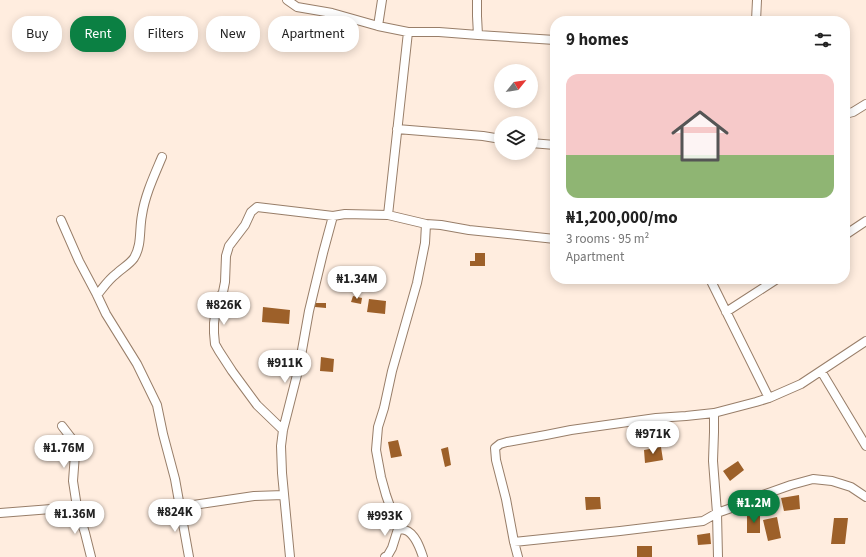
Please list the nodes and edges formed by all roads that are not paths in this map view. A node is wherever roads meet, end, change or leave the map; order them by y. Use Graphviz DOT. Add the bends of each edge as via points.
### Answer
graph roads {
  1 [pos="287,0"];
  2 [pos="382,0"];
  3 [pos="478,0"];
  4 [pos="757,0"];
  5 [pos="756,16"];
  6 [pos="378,26"];
  7 [pos="408,32"];
  8 [pos="478,35"];
  9 [pos="550,40"];
  10 [pos="866,104"];
  11 [pos="850,113"];
  12 [pos="397,129"];
  13 [pos="494,138"];
  14 [pos="538,143"];
  15 [pos="550,144"];
  16 [pos="162,157"];
  17 [pos="388,215"];
  18 [pos="333,216"];
  19 [pos="61,220"];
  20 [pos="866,221"];
  21 [pos="426,224"];
  22 [pos="850,232"];
  23 [pos="550,239"];
  24 [pos="712,284"];
  25 [pos="769,284"];
  26 [pos="97,295"];
  27 [pos="726,312"];
  28 [pos="866,341"];
  29 [pos="821,371"];
  30 [pos="769,398"];
  31 [pos="714,413"];
  32 [pos="62,426"];
  33 [pos="283,430"];
  34 [pos="866,446"];
  35 [pos="284,494"];
  36 [pos="866,497"];
  37 [pos="180,506"];
  38 [pos="77,507"];
  39 [pos="0,512"];
  40 [pos="717,513"];
  41 [pos="398,529"];
  42 [pos="514,542"];
  43 [pos="91,557"];
  44 [pos="189,557"];
  45 [pos="290,557"];
  46 [pos="385,557"];
  47 [pos="423,557"];
  48 [pos="518,557"];
  49 [pos="718,557"];
  1 -- 6 [label="street" via="297,7 332,13"];
  2 -- 6 [label="street"];
  3 -- 8 [label="street"];
  4 -- 5 [label="street"];
  6 -- 7 [label="street"];
  7 -- 8 [label="street"];
  7 -- 12 [label="street"];
  8 -- 9 [label="street"];
  10 -- 11 [label="street"];
  12 -- 13 [label="street"];
  12 -- 17 [label="street"];
  14 -- 15 [label="street"];
  16 -- 26 [label="street" via="145,201 138,250 128,265 106,283"];
  17 -- 18 [label="street"];
  17 -- 21 [label="street"];
  18 -- 33 [label="street"];
  18 -- 33 [label="street" via="257,207 229,246 226,256 226,282 217,302 214,334 218,351 257,405"];
  19 -- 26 [label="street"];
  20 -- 22 [label="street"];
  21 -- 23 [label="street"];
  21 -- 41 [label="street" via="417,283 378,427 376,450 381,477"];
  24 -- 27 [label="street"];
  25 -- 27 [label="street"];
  26 -- 37 [label="street" via="138,364 157,406"];
  27 -- 30 [label="street"];
  28 -- 29 [label="street"];
  29 -- 30 [label="street" via="801,384"];
  29 -- 34 [label="street"];
  30 -- 31 [label="street"];
  31 -- 40 [label="street" via="713,461"];
  31 -- 42 [label="street" via="571,430 500,444 496,448 496,460"];
  32 -- 38 [label="street" via="72,439 75,454 73,481"];
  33 -- 35 [label="street" via="281,446"];
  35 -- 37 [label="street"];
  35 -- 45 [label="street"];
  36 -- 40 [label="street" via="851,487 813,478"];
  37 -- 44 [label="street"];
  38 -- 39 [label="street"];
  38 -- 43 [label="street"];
  40 -- 42 [label="street" via="703,522"];
  40 -- 49 [label="street"];
  41 -- 46 [label="street" via="392,548"];
  41 -- 47 [label="street" via="411,534"];
  42 -- 48 [label="street"];
}
